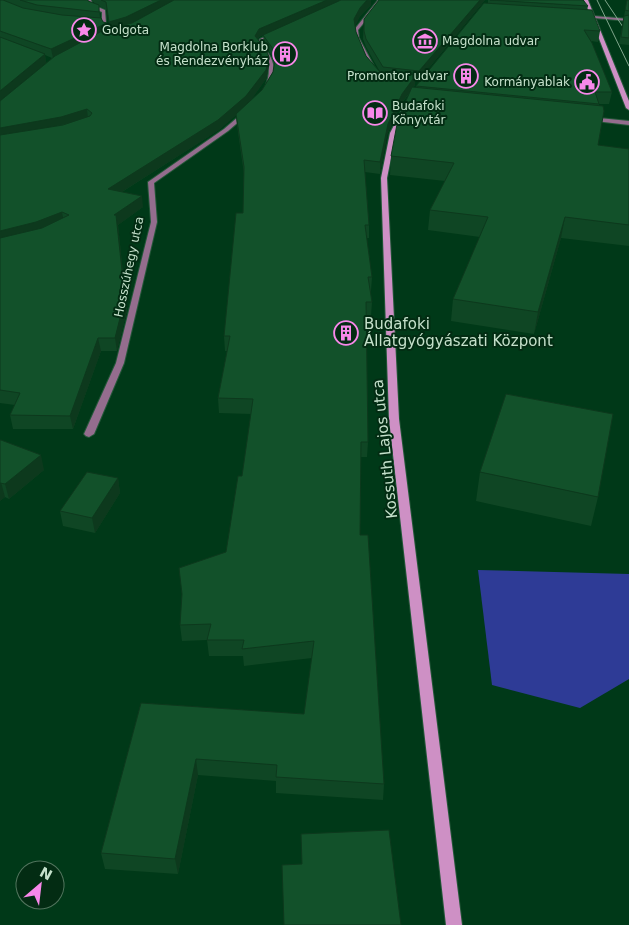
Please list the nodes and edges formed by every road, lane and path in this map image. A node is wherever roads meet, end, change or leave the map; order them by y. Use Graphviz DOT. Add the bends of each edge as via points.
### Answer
graph roads {
  1 [pos="89,0"];
  2 [pos="586,0"];
  3 [pos="379,1"];
  4 [pos="369,2"];
  5 [pos="575,16"];
  6 [pos="594,17"];
  7 [pos="629,20"];
  8 [pos="95,22"];
  9 [pos="104,23"];
  10 [pos="116,32"];
  11 [pos="279,32"];
  12 [pos="110,34"];
  13 [pos="102,36"];
  14 [pos="376,75"];
  15 [pos="266,90"];
  16 [pos="409,101"];
  17 [pos="250,108"];
  18 [pos="629,108"];
  19 [pos="586,118"];
  20 [pos="629,123"];
  21 [pos="89,434"];
  22 [pos="454,925"];
  1 -- 9 [label="street" via="91,6 104,11"];
  2 -- 6 [label="main road"];
  3 -- 4 [label="street"];
  3 -- 14 [label="street" via="356,30"];
  5 -- 6 [label="street"];
  6 -- 7 [label="street"];
  6 -- 18 [label="main road"];
  8 -- 9 [label="street"];
  9 -- 12 [label="street"];
  10 -- 12 [label="street"];
  11 -- 15 [label="street" via="259,44 271,58 273,66"];
  12 -- 13 [label="street"];
  16 -- 22 [label="main road, Kossuth Lajos utca" via="394,130 384,178 394,419"];
  17 -- 21 [label="street, Hosszúhegy utca" via="226,130 151,182 154,222 120,363"];
  19 -- 20 [label="street"];
}
